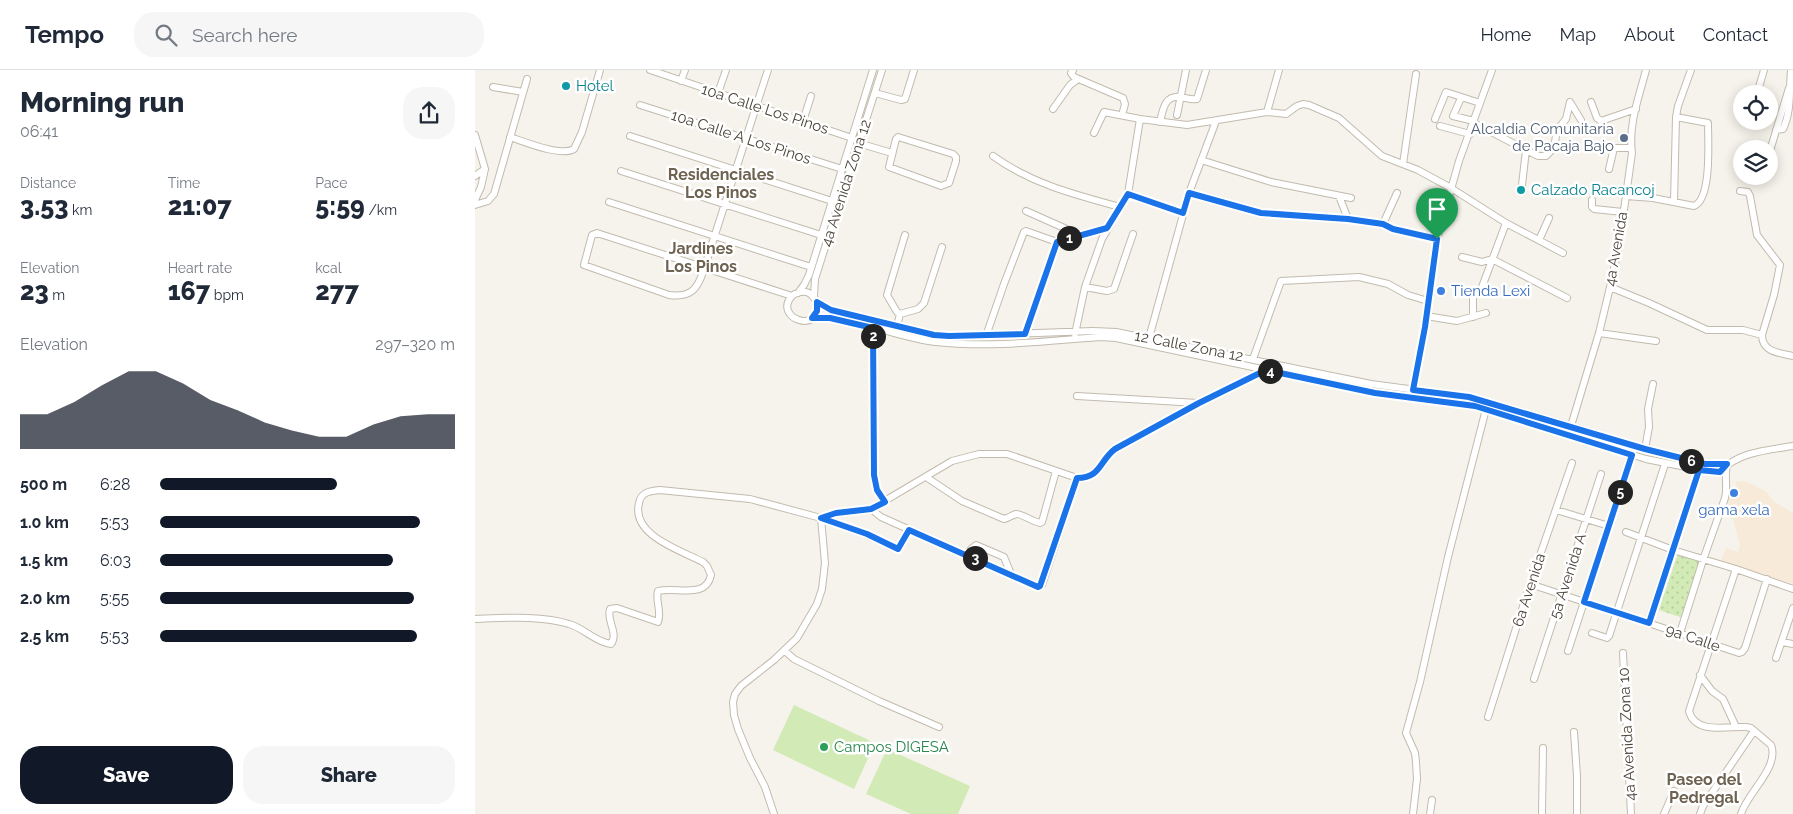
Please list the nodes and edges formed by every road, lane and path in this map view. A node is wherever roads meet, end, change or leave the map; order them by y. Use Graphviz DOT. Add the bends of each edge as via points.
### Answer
graph roads {
  1 [pos="600,70"];
  2 [pos="650,70"];
  3 [pos="685,70"];
  4 [pos="726,70"];
  5 [pos="768,70"];
  6 [pos="872,70"];
  7 [pos="882,70"];
  8 [pos="914,70"];
  9 [pos="1073,70"];
  10 [pos="1186,70"];
  11 [pos="1206,70"];
  12 [pos="1279,70"];
  13 [pos="1492,70"];
  14 [pos="1646,70"];
  15 [pos="1691,70"];
  16 [pos="1764,70"];
  17 [pos="1791,70"];
  18 [pos="1416,74"];
  19 [pos="527,79"];
  20 [pos="1077,79"];
  21 [pos="681,81"];
  22 [pos="1760,85"];
  23 [pos="493,87"];
  24 [pos="523,92"];
  25 [pos="719,93"];
  26 [pos="875,93"];
  27 [pos="811,96"];
  28 [pos="1181,97"];
  29 [pos="1461,98"];
  30 [pos="1591,102"];
  31 [pos="1480,103"];
  32 [pos="641,105"];
  33 [pos="757,106"];
  34 [pos="1053,109"];
  35 [pos="1636,109"];
  36 [pos="1267,112"];
  37 [pos="1122,115"];
  38 [pos="1177,115"];
  39 [pos="1676,117"];
  40 [pos="1435,119"];
  41 [pos="1140,120"];
  42 [pos="1581,120"];
  43 [pos="803,121"];
  44 [pos="1216,121"];
  45 [pos="1160,122"];
  46 [pos="1474,122"];
  47 [pos="1440,126"];
  48 [pos="1094,133"];
  49 [pos="1470,134"];
  50 [pos="475,135"];
  51 [pos="630,136"];
  52 [pos="510,137"];
  53 [pos="746,138"];
  54 [pos="852,138"];
  55 [pos="1773,140"];
  56 [pos="858,143"];
  57 [pos="1631,148"];
  58 [pos="1526,150"];
  59 [pos="892,153"];
  60 [pos="993,156"];
  61 [pos="1201,160"];
  62 [pos="1403,164"];
  63 [pos="485,169"];
  64 [pos="842,169"];
  65 [pos="1609,169"];
  66 [pos="736,170"];
  67 [pos="621,171"];
  68 [pos="475,176"];
  69 [pos="1522,185"];
  70 [pos="1451,188"];
  71 [pos="1739,190"];
  72 [pos="1189,193"];
  73 [pos="1397,193"];
  74 [pos="1128,194"];
  75 [pos="1339,196"];
  76 [pos="1626,196"];
  77 [pos="1351,198"];
  78 [pos="475,200"];
  79 [pos="1592,200"];
  80 [pos="832,201"];
  81 [pos="609,202"];
  82 [pos="1674,202"];
  83 [pos="725,204"];
  84 [pos="475,205"];
  85 [pos="1121,207"];
  86 [pos="1027,211"];
  87 [pos="1623,212"];
  88 [pos="1183,213"];
  89 [pos="1549,218"];
  90 [pos="1348,219"];
  91 [pos="1506,223"];
  92 [pos="1383,224"];
  93 [pos="1107,228"];
  94 [pos="821,234"];
  95 [pos="1133,234"];
  96 [pos="905,235"];
  97 [pos="1080,235"];
  98 [pos="715,236"];
  99 [pos="1437,239"];
  100 [pos="1539,240"];
  101 [pos="1057,242"];
  102 [pos="942,247"];
  103 [pos="1563,253"];
  104 [pos="1462,257"];
  105 [pos="1492,259"];
  106 [pos="811,267"];
  107 [pos="704,269"];
  108 [pos="1085,287"];
  109 [pos="1482,287"];
  110 [pos="1610,287"];
  111 [pos="1473,292"];
  112 [pos="795,294"];
  113 [pos="1567,298"];
  114 [pos="815,299"];
  115 [pos="1428,301"];
  116 [pos="1486,313"];
  117 [pos="900,314"];
  118 [pos="1427,316"];
  119 [pos="1473,317"];
  120 [pos="812,318"];
  121 [pos="897,326"];
  122 [pos="873,328"];
  123 [pos="1599,333"];
  124 [pos="1025,334"];
  125 [pos="1075,335"];
  126 [pos="1762,335"];
  127 [pos="986,336"];
  128 [pos="1149,338"];
  129 [pos="1656,340"];
  130 [pos="1793,356"];
  131 [pos="1253,359"];
  132 [pos="1268,362"];
  133 [pos="1266,370"];
  134 [pos="1653,384"];
  135 [pos="1413,394"];
  136 [pos="1077,396"];
  137 [pos="1199,403"];
  138 [pos="1486,409"];
  139 [pos="1527,417"];
  140 [pos="1571,426"];
  141 [pos="1793,446"];
  142 [pos="1645,449"];
  143 [pos="1632,455"];
  144 [pos="1572,463"];
  145 [pos="1665,464"];
  146 [pos="1727,464"];
  147 [pos="1699,470"];
  148 [pos="1056,471"];
  149 [pos="1601,474"];
  150 [pos="926,477"];
  151 [pos="1077,478"];
  152 [pos="885,502"];
  153 [pos="871,509"];
  154 [pos="1556,510"];
  155 [pos="821,518"];
  156 [pos="1586,520"];
  157 [pos="1609,526"];
  158 [pos="909,530"];
  159 [pos="1626,532"];
  160 [pos="1641,538"];
  161 [pos="1673,550"];
  162 [pos="980,560"];
  163 [pos="1703,560"];
  164 [pos="1736,569"];
  165 [pos="1011,574"];
  166 [pos="1767,579"];
  167 [pos="1530,584"];
  168 [pos="1793,588"];
  169 [pos="1562,594"];
  170 [pos="1584,602"];
  171 [pos="1793,608"];
  172 [pos="1617,612"];
  173 [pos="475,619"];
  174 [pos="1649,623"];
  175 [pos="1592,633"];
  176 [pos="1680,633"];
  177 [pos="1782,642"];
  178 [pos="1711,644"];
  179 [pos="1793,644"];
  180 [pos="785,651"];
  181 [pos="1568,651"];
  182 [pos="1623,653"];
  183 [pos="1776,658"];
  184 [pos="1700,675"];
  185 [pos="1535,679"];
  186 [pos="1488,717"];
  187 [pos="939,727"];
  188 [pos="1736,727"];
  189 [pos="1754,731"];
  190 [pos="1574,732"];
  191 [pos="1543,748"];
  192 [pos="1674,792"];
  193 [pos="1432,800"];
  194 [pos="773,814"];
  195 [pos="1413,814"];
  196 [pos="1430,814"];
  197 [pos="1542,814"];
  198 [pos="1577,814"];
  199 [pos="1631,814"];
  200 [pos="1664,814"];
  201 [pos="1700,814"];
  202 [pos="1741,814"];
  1 -- 52 [label="street" via="574,149 559,152"];
  2 -- 21 [label="street, 10a Calle Los Pinos"];
  3 -- 21 [label="street"];
  4 -- 25 [label="street"];
  5 -- 33 [label="street"];
  6 -- 54 [label="street, 4a Avenida Zona 12"];
  7 -- 26 [label="street, 4a Avenida Zona 12"];
  8 -- 26 [label="street" via="905,100"];
  9 -- 20 [label="street" via="1072,75"];
  10 -- 28 [label="street"];
  11 -- 28 [label="street" via="1197,98"];
  12 -- 36 [label="street"];
  13 -- 31 [label="street"];
  14 -- 35 [label="street, 4a Avenida"];
  15 -- 39 [label="street"];
  16 -- 22 [label="street"];
  17 -- 55 [label="street" via="1789,112 1784,128 1776,130"];
  18 -- 62 [label="street"];
  19 -- 24 [label="street"];
  20 -- 34 [label="street"];
  20 -- 37 [label="street" via="1123,98"];
  21 -- 25 [label="street, 10a Calle Los Pinos"];
  23 -- 24 [label="street"];
  24 -- 52 [label="street"];
  25 -- 33 [label="street, 10a Calle Los Pinos"];
  26 -- 56 [label="street, 4a Avenida Zona 12"];
  27 -- 43 [label="street"];
  28 -- 38 [label="street"];
  28 -- 45 [label="street" via="1165,102"];
  29 -- 31 [label="street"];
  29 -- 40 [label="street" via="1446,92"];
  29 -- 46 [label="street" via="1453,116"];
  30 -- 35 [label="street" via="1601,121"];
  31 -- 46 [label="street"];
  32 -- 53 [label="street, 10a Calle A Los Pinos"];
  33 -- 43 [label="street, 10a Calle Los Pinos"];
  33 -- 53 [label="street"];
  35 -- 57 [label="street, 4a Avenida"];
  36 -- 44 [label="street"];
  36 -- 62 [label="street" via="1286,114 1297,106 1309,105 1339,118 1376,151"];
  37 -- 41 [label="street"];
  37 -- 48 [label="street" via="1103,112"];
  39 -- 82 [label="street"];
  39 -- 82 [label="street" via="1709,123 1707,180 1700,203 1694,206"];
  41 -- 45 [label="street"];
  41 -- 74 [label="street"];
  42 -- 58 [label="street" via="1571,102 1566,119 1557,130 1551,152 1542,156"];
  43 -- 54 [label="street, 10a Calle Los Pinos"];
  44 -- 45 [label="street" via="1187,125"];
  44 -- 61 [label="street"];
  46 -- 49 [label="street"];
  46 -- 58 [label="street"];
  47 -- 49 [label="street"];
  49 -- 70 [label="street"];
  50 -- 63 [label="street"];
  51 -- 66 [label="street"];
  52 -- 84 [label="street" via="492,197 483,204"];
  53 -- 64 [label="street, 10a Calle A Los Pinos"];
  53 -- 66 [label="street"];
  54 -- 64 [label="street, 4a Avenida Zona 12"];
  56 -- 59 [label="street"];
  56 -- 114 [label="street, 4a Avenida Zona 12" via="815,279"];
  57 -- 65 [label="street" via="1613,148"];
  57 -- 76 [label="street, 4a Avenida"];
  58 -- 69 [label="street"];
  59 -- 59 [label="street" via="896,139 902,137 953,154 957,161 949,183 941,186 891,169 888,165"];
  60 -- 85 [label="street" via="1063,192"];
  61 -- 72 [label="street"];
  61 -- 75 [label="street" via="1271,182"];
  62 -- 70 [label="street"];
  63 -- 68 [label="street"];
  63 -- 78 [label="street"];
  64 -- 80 [label="street, 4a Avenida Zona 12"];
  66 -- 80 [label="street"];
  66 -- 83 [label="street"];
  67 -- 83 [label="street"];
  70 -- 91 [label="street"];
  70 -- 99 [label="street"];
  71 -- 126 [label="street" via="1748,192 1757,235 1780,265"];
  72 -- 88 [label="street"];
  72 -- 90 [label="street" via="1261,213"];
  73 -- 92 [label="street"];
  74 -- 85 [label="street"];
  74 -- 88 [label="street"];
  75 -- 77 [label="street"];
  75 -- 90 [label="street"];
  76 -- 82 [label="street"];
  76 -- 87 [label="street, 4a Avenida"];
  79 -- 87 [label="street" via="1594,209"];
  80 -- 94 [label="street, 4a Avenida Zona 12"];
  81 -- 98 [label="street"];
  83 -- 94 [label="street"];
  83 -- 98 [label="street"];
  85 -- 93 [label="street"];
  86 -- 97 [label="street"];
  87 -- 110 [label="street, 4a Avenida"];
  88 -- 128 [label="street"];
  89 -- 100 [label="street"];
  90 -- 92 [label="street"];
  91 -- 100 [label="street"];
  91 -- 105 [label="street"];
  92 -- 99 [label="street"];
  93 -- 97 [label="street"];
  93 -- 108 [label="street"];
  94 -- 106 [label="street, 4a Avenida Zona 12"];
  95 -- 108 [label="street" via="1114,289"];
  96 -- 117 [label="street" via="887,292"];
  97 -- 101 [label="street"];
  98 -- 106 [label="street"];
  98 -- 107 [label="street"];
  99 -- 115 [label="street"];
  100 -- 103 [label="street"];
  101 -- 124 [label="street"];
  101 -- 127 [label="street" via="1024,232"];
  102 -- 117 [label="street" via="924,303 918,309"];
  104 -- 105 [label="street" via="1482,262"];
  105 -- 109 [label="street"];
  105 -- 113 [label="street"];
  106 -- 112 [label="street, 4a Avenida Zona 12" via="807,280"];
  107 -- 107 [label="street" via="594,233 584,262 586,266 669,295 696,289"];
  107 -- 112 [label="street"];
  108 -- 125 [label="street"];
  110 -- 123 [label="street, 4a Avenida"];
  110 -- 126 [label="street" via="1707,330 1743,330"];
  111 -- 119 [label="street"];
  112 -- 114 [label="street" via="806,292"];
  112 -- 120 [label="street" via="788,304 789,313 799,321"];
  114 -- 120 [label="street" via="817,311"];
  114 -- 121 [label="street, 12 Calle Zona 12" via="831,310"];
  115 -- 118 [label="street"];
  115 -- 131 [label="street" via="1359,276 1281,281"];
  116 -- 119 [label="street"];
  117 -- 121 [label="street"];
  118 -- 119 [label="street" via="1457,321"];
  118 -- 135 [label="street"];
  120 -- 122 [label="street, 12 Calle Zona 12" via="830,318"];
  121 -- 127 [label="street, 12 Calle Zona 12" via="934,335"];
  122 -- 125 [label="street, 12 Calle Zona 12" via="934,342 989,344"];
  122 -- 152 [label="street" via="874,475 877,490"];
  123 -- 129 [label="street"];
  123 -- 140 [label="street, 4a Avenida"];
  124 -- 125 [label="street, 12 Calle Zona 12"];
  124 -- 127 [label="street, 12 Calle Zona 12"];
  125 -- 128 [label="street, 12 Calle Zona 12" via="1116,332"];
  125 -- 133 [label="street, 12 Calle Zona 12" via="1117,338"];
  126 -- 130 [label="street" via="1765,347"];
  128 -- 131 [label="street, 12 Calle Zona 12"];
  131 -- 132 [label="street, 12 Calle Zona 12"];
  132 -- 133 [label="street"];
  132 -- 135 [label="street, 12 Calle Zona 12"];
  133 -- 135 [label="street, 12 Calle Zona 12" via="1375,393"];
  133 -- 137 [label="street"];
  134 -- 142 [label="street"];
  135 -- 138 [label="street, 12 Calle Zona 12"];
  135 -- 139 [label="street, 12 Calle Zona 12" via="1469,397"];
  136 -- 137 [label="street"];
  137 -- 151 [label="street" via="1115,449 1095,473"];
  138 -- 139 [label="street, 12 Calle Zona 12"];
  138 -- 195 [label="street" via="1406,733 1416,762"];
  139 -- 140 [label="street, 12 Calle Zona 12"];
  139 -- 143 [label="street, 12 Calle Zona 12"];
  140 -- 142 [label="street, 12 Calle Zona 12"];
  141 -- 146 [label="street" via="1743,456"];
  142 -- 146 [label="street, 12 Calle Zona 12" via="1705,464"];
  143 -- 145 [label="street, 12 Calle Zona 12"];
  143 -- 157 [label="street"];
  144 -- 154 [label="street, 6a Avenida"];
  145 -- 147 [label="street, 12 Calle Zona 12"];
  145 -- 160 [label="street"];
  146 -- 147 [label="street, 12 Calle Zona 12" via="1720,472"];
  146 -- 163 [label="street" via="1725,498"];
  147 -- 161 [label="street"];
  148 -- 150 [label="street" via="1007,454 986,453 960,457"];
  148 -- 150 [label="street" via="1040,523 1019,514 1004,519 962,501"];
  148 -- 151 [label="street"];
  149 -- 156 [label="street, 5a Avenida A"];
  150 -- 152 [label="street"];
  151 -- 165 [label="street" via="1042,585 1038,587"];
  152 -- 153 [label="street"];
  153 -- 155 [label="street"];
  153 -- 158 [label="street"];
  154 -- 156 [label="street"];
  154 -- 167 [label="street, 6a Avenida"];
  155 -- 158 [label="street" via="898,549"];
  155 -- 173 [label="street" via="750,499 660,490 648,492 639,500 639,522 649,534 703,562 711,575 705,587 698,590 658,591 658,622 617,608 610,609 608,616 614,635 611,644 576,626 557,621"];
  155 -- 180 [label="street" via="825,563 817,604 797,638"];
  156 -- 157 [label="street"];
  156 -- 169 [label="street, 5a Avenida A"];
  157 -- 170 [label="street"];
  158 -- 162 [label="street"];
  159 -- 160 [label="street"];
  160 -- 161 [label="street"];
  160 -- 172 [label="street"];
  161 -- 163 [label="street"];
  161 -- 174 [label="street"];
  162 -- 165 [label="street"];
  162 -- 165 [label="street" via="971,552 974,545 1004,557"];
  163 -- 164 [label="street"];
  163 -- 176 [label="street"];
  164 -- 166 [label="street"];
  164 -- 178 [label="street"];
  166 -- 168 [label="street"];
  166 -- 178 [label="street, 9a Calle" via="1742,652"];
  167 -- 169 [label="street, 9a Calle"];
  167 -- 186 [label="street, 6a Avenida"];
  169 -- 170 [label="street, 9a Calle"];
  169 -- 185 [label="street, 5a Avenida A"];
  170 -- 172 [label="street, 9a Calle"];
  170 -- 181 [label="street"];
  171 -- 177 [label="street"];
  172 -- 174 [label="street, 9a Calle"];
  172 -- 175 [label="street" via="1608,638"];
  174 -- 176 [label="street, 9a Calle"];
  176 -- 178 [label="street, 9a Calle"];
  177 -- 179 [label="street"];
  177 -- 183 [label="street"];
  178 -- 184 [label="street"];
  180 -- 187 [label="street" via="794,659 879,701"];
  180 -- 194 [label="street" via="741,686 735,694 733,706 745,749 765,787"];
  182 -- 199 [label="street, 4a Avenida Zona 10"];
  184 -- 188 [label="street" via="1723,699"];
  184 -- 188 [label="street" via="1689,709 1690,716 1710,728"];
  188 -- 189 [label="street"];
  189 -- 201 [label="street"];
  189 -- 202 [label="street" via="1768,741 1773,752 1764,777"];
  190 -- 198 [label="street"];
  191 -- 197 [label="street"];
  192 -- 200 [label="street"];
  193 -- 196 [label="street"];
}
